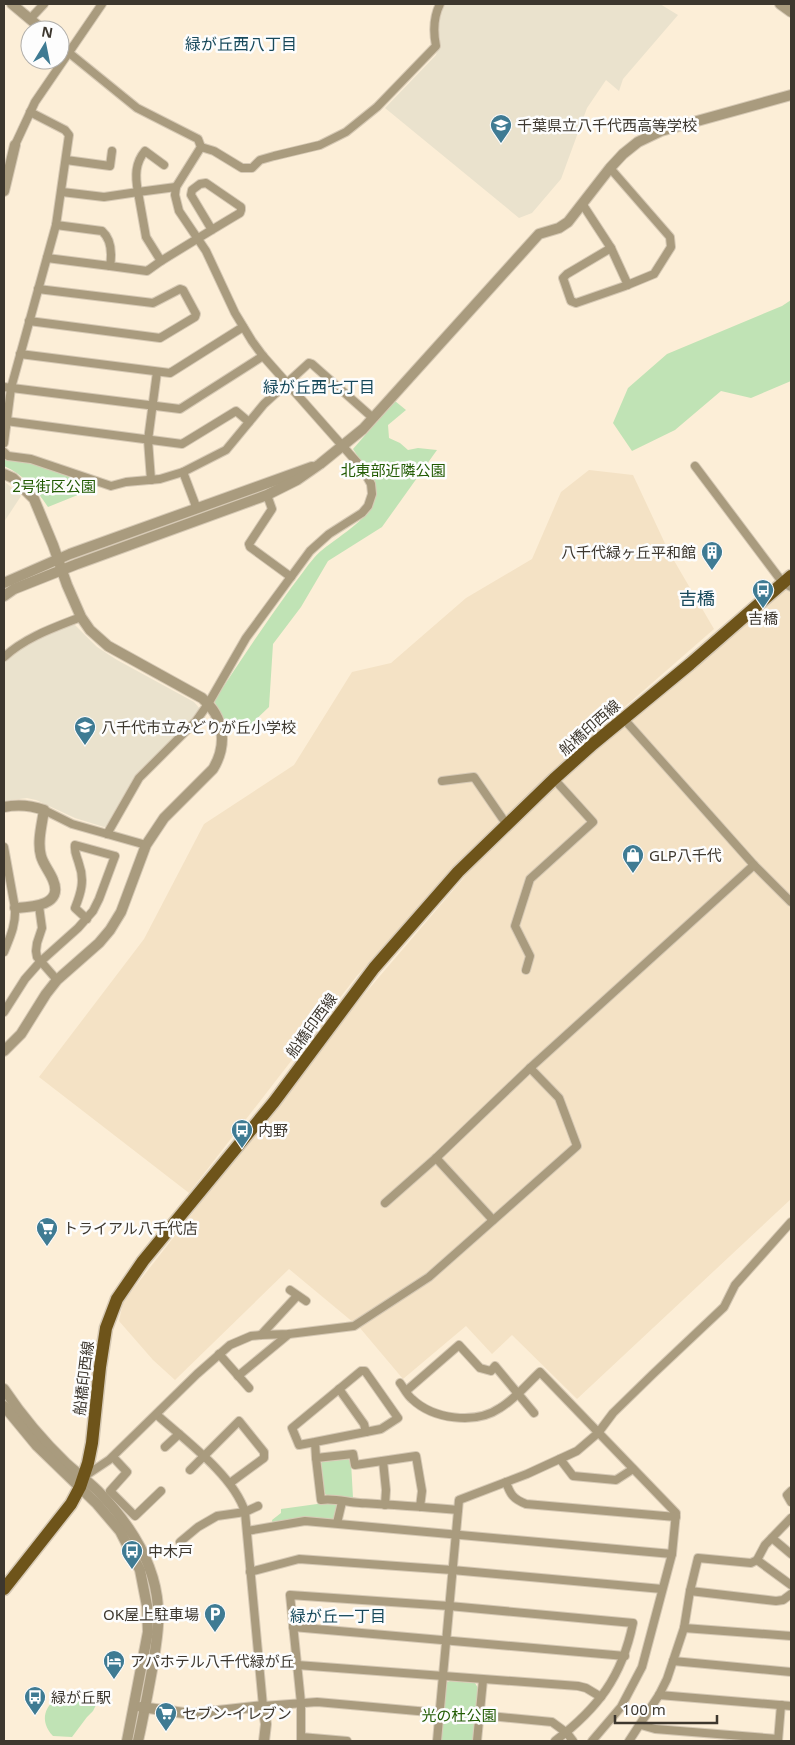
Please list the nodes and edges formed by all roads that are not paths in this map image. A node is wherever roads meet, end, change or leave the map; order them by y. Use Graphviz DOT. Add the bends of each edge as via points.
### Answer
graph roads {
  1 [pos="12,4"];
  2 [pos="44,4"];
  3 [pos="102,4"];
  4 [pos="440,4"];
  5 [pos="780,4"];
  6 [pos="791,12"];
  7 [pos="30,19"];
  8 [pos="70,42"];
  9 [pos="70,54"];
  10 [pos="53,70"];
  11 [pos="791,94"];
  12 [pos="30,112"];
  13 [pos="15,145"];
  14 [pos="201,147"];
  15 [pos="112,151"];
  16 [pos="66,160"];
  17 [pos="164,166"];
  18 [pos="610,168"];
  19 [pos="176,187"];
  20 [pos="4,191"];
  21 [pos="62,192"];
  22 [pos="138,192"];
  23 [pos="583,204"];
  24 [pos="56,225"];
  25 [pos="212,230"];
  26 [pos="198,239"];
  27 [pos="610,248"];
  28 [pos="47,258"];
  29 [pos="161,261"];
  30 [pos="110,266"];
  31 [pos="628,285"];
  32 [pos="38,289"];
  33 [pos="29,321"];
  34 [pos="243,327"];
  35 [pos="20,354"];
  36 [pos="263,356"];
  37 [pos="157,372"];
  38 [pos="286,383"];
  39 [pos="7,387"];
  40 [pos="153,406"];
  41 [pos="373,418"];
  42 [pos="6,421"];
  43 [pos="249,422"];
  44 [pos="148,440"];
  45 [pos="4,443"];
  46 [pos="344,446"];
  47 [pos="4,452"];
  48 [pos="320,464"];
  49 [pos="694,466"];
  50 [pos="183,472"];
  51 [pos="4,474"];
  52 [pos="151,480"];
  53 [pos="267,495"];
  54 [pos="196,509"];
  55 [pos="58,559"];
  56 [pos="62,570"];
  57 [pos="291,577"];
  58 [pos="789,582"];
  59 [pos="4,583"];
  60 [pos="4,596"];
  61 [pos="81,617"];
  62 [pos="4,657"];
  63 [pos="208,704"];
  64 [pos="623,718"];
  65 [pos="554,779"];
  66 [pos="442,781"];
  67 [pos="4,807"];
  68 [pos="44,810"];
  69 [pos="507,825"];
  70 [pos="107,834"];
  71 [pos="146,845"];
  72 [pos="4,847"];
  73 [pos="5,857"];
  74 [pos="754,865"];
  75 [pos="7,888"];
  76 [pos="791,901"];
  77 [pos="39,906"];
  78 [pos="15,908"];
  79 [pos="87,919"];
  80 [pos="7,938"];
  81 [pos="4,952"];
  82 [pos="40,962"];
  83 [pos="526,970"];
  84 [pos="57,980"];
  85 [pos="4,1012"];
  86 [pos="4,1051"];
  87 [pos="530,1068"];
  88 [pos="436,1158"];
  89 [pos="385,1203"];
  90 [pos="493,1220"];
  91 [pos="791,1222"];
  92 [pos="290,1290"];
  93 [pos="297,1296"];
  94 [pos="306,1301"];
  95 [pos="289,1334"];
  96 [pos="261,1335"];
  97 [pos="220,1354"];
  98 [pos="238,1376"];
  99 [pos="400,1383"];
  100 [pos="249,1388"];
  101 [pos="4,1389"];
  102 [pos="339,1389"];
  103 [pos="406,1391"];
  104 [pos="518,1394"];
  105 [pos="4,1406"];
  106 [pos="534,1413"];
  107 [pos="157,1415"];
  108 [pos="366,1432"];
  109 [pos="598,1433"];
  110 [pos="179,1434"];
  111 [pos="314,1442"];
  112 [pos="165,1447"];
  113 [pos="113,1456"];
  114 [pos="202,1456"];
  115 [pos="316,1458"];
  116 [pos="560,1459"];
  117 [pos="383,1461"];
  118 [pos="633,1469"];
  119 [pos="190,1470"];
  120 [pos="81,1482"];
  121 [pos="506,1482"];
  122 [pos="230,1483"];
  123 [pos="161,1491"];
  124 [pos="791,1491"];
  125 [pos="342,1502"];
  126 [pos="791,1502"];
  127 [pos="385,1505"];
  128 [pos="258,1506"];
  129 [pos="420,1507"];
  130 [pos="458,1510"];
  131 [pos="245,1512"];
  132 [pos="676,1517"];
  133 [pos="791,1518"];
  134 [pos="337,1523"];
  135 [pos="247,1531"];
  136 [pos="456,1533"];
  137 [pos="772,1538"];
  138 [pos="180,1542"];
  139 [pos="672,1554"];
  140 [pos="791,1554"];
  141 [pos="757,1560"];
  142 [pos="452,1570"];
  143 [pos="250,1572"];
  144 [pos="791,1585"];
  145 [pos="4,1589"];
  146 [pos="662,1589"];
  147 [pos="690,1591"];
  148 [pos="791,1594"];
  149 [pos="449,1606"];
  150 [pos="293,1627"];
  151 [pos="684,1628"];
  152 [pos="791,1636"];
  153 [pos="446,1640"];
  154 [pos="624,1656"];
  155 [pos="673,1661"];
  156 [pos="297,1665"];
  157 [pos="791,1672"];
  158 [pos="443,1676"];
  159 [pos="483,1680"];
  160 [pos="659,1695"];
  161 [pos="601,1697"];
  162 [pos="300,1703"];
  163 [pos="781,1705"];
  164 [pos="135,1706"];
  165 [pos="263,1706"];
  166 [pos="791,1706"];
  167 [pos="145,1708"];
  168 [pos="440,1713"];
  169 [pos="480,1715"];
  170 [pos="641,1725"];
  171 [pos="566,1733"];
  172 [pos="301,1739"];
  173 [pos="778,1740"];
  174 [pos="127,1741"];
  175 [pos="138,1741"];
  176 [pos="264,1741"];
  177 [pos="347,1741"];
  178 [pos="437,1741"];
  179 [pos="477,1741"];
  180 [pos="555,1741"];
  181 [pos="573,1741"];
  182 [pos="592,1741"];
  183 [pos="629,1741"];
  1 -- 7 [label="street"];
  2 -- 7 [label="street"];
  3 -- 8 [label="street"];
  4 -- 14 [label="street" via="435,14 436,46 377,106 346,132 320,144 260,160 252,168 242,168"];
  5 -- 6 [label="street"];
  9 -- 14 [label="street" via="137,108 198,139"];
  10 -- 12 [label="street"];
  11 -- 18 [label="street" via="650,135 623,154"];
  12 -- 13 [label="street"];
  12 -- 16 [label="street" via="68,133"];
  13 -- 20 [label="street"];
  14 -- 19 [label="street"];
  15 -- 16 [label="street" via="110,166"];
  16 -- 21 [label="street"];
  17 -- 22 [label="street" via="145,151 138,159"];
  18 -- 23 [label="street"];
  18 -- 31 [label="street" via="670,237 671,247 654,274"];
  19 -- 22 [label="street"];
  19 -- 26 [label="street" via="179,211"];
  21 -- 22 [label="street" via="104,197"];
  21 -- 24 [label="street"];
  22 -- 29 [label="street" via="146,237"];
  23 -- 27 [label="street"];
  23 -- 41 [label="street" via="568,222 538,234"];
  24 -- 28 [label="street"];
  24 -- 30 [label="street" via="106,234 112,251"];
  25 -- 25 [label="street" via="241,210 206,183 200,184 191,195"];
  25 -- 26 [label="street"];
  26 -- 29 [label="street"];
  26 -- 34 [label="street"];
  27 -- 31 [label="street"];
  27 -- 31 [label="street" via="563,278 571,301 576,303"];
  28 -- 30 [label="street"];
  28 -- 32 [label="street"];
  29 -- 30 [label="street" via="146,271"];
  32 -- 33 [label="street"];
  32 -- 33 [label="street" via="153,304 180,289 184,290 196,314 160,338"];
  33 -- 35 [label="street"];
  34 -- 36 [label="street"];
  34 -- 37 [label="street" via="170,373"];
  35 -- 37 [label="street"];
  35 -- 39 [label="street"];
  36 -- 38 [label="street"];
  36 -- 40 [label="street" via="180,409"];
  37 -- 40 [label="street"];
  38 -- 41 [label="street" via="306,365 312,364"];
  38 -- 43 [label="street"];
  38 -- 46 [label="street"];
  39 -- 40 [label="street"];
  39 -- 42 [label="street"];
  40 -- 44 [label="street"];
  41 -- 46 [label="street"];
  42 -- 44 [label="street"];
  42 -- 45 [label="street"];
  43 -- 44 [label="street" via="236,411 182,444"];
  43 -- 50 [label="street" via="226,450"];
  44 -- 52 [label="street"];
  46 -- 48 [label="street"];
  46 -- 57 [label="street" via="368,476 372,494 368,506 356,518 320,541"];
  47 -- 52 [label="street" via="8,456 32,459 111,486"];
  48 -- 53 [label="street"];
  48 -- 54 [label="street"];
  49 -- 58 [label="street"];
  50 -- 52 [label="street"];
  50 -- 54 [label="street"];
  51 -- 55 [label="street" via="34,499"];
  53 -- 56 [label="street"];
  53 -- 57 [label="street" via="272,509 249,544"];
  54 -- 55 [label="street"];
  55 -- 56 [label="street"];
  55 -- 59 [label="street"];
  56 -- 60 [label="street"];
  56 -- 61 [label="street"];
  57 -- 63 [label="street" via="246,638"];
  58 -- 64 [label="main road, 船橋印西線"];
  61 -- 62 [label="street" via="34,636"];
  61 -- 63 [label="street" via="108,646"];
  63 -- 70 [label="street" via="196,721 139,778"];
  63 -- 71 [label="street" via="219,721 221,752 208,774 164,818"];
  64 -- 65 [label="main road, 船橋印西線"];
  64 -- 74 [label="street"];
  65 -- 69 [label="main road, 船橋印西線"];
  65 -- 83 [label="street" via="593,822 530,879 515,926 530,956"];
  66 -- 69 [label="street" via="474,777"];
  67 -- 68 [label="street" via="19,804"];
  68 -- 70 [label="street" via="72,824"];
  68 -- 77 [label="street" via="41,858 55,886 49,901"];
  69 -- 120 [label="main road, 船橋印西線" via="458,872 374,968 274,1102 125,1286 111,1313 103,1342 92,1444"];
  70 -- 71 [label="street"];
  71 -- 84 [label="street" via="113,926"];
  72 -- 73 [label="street"];
  73 -- 75 [label="street"];
  74 -- 76 [label="street"];
  74 -- 87 [label="street"];
  75 -- 78 [label="street"];
  77 -- 78 [label="street"];
  77 -- 82 [label="street" via="42,928 36,951"];
  78 -- 80 [label="street" via="14,926"];
  79 -- 79 [label="street" via="99,899 115,856 75,845 82,882 75,908"];
  79 -- 82 [label="street"];
  80 -- 81 [label="street"];
  82 -- 84 [label="street"];
  82 -- 85 [label="street"];
  84 -- 86 [label="street" via="21,1034"];
  87 -- 88 [label="street"];
  87 -- 90 [label="street" via="559,1098 578,1146"];
  88 -- 89 [label="street"];
  88 -- 90 [label="street"];
  90 -- 95 [label="street" via="429,1277 354,1326"];
  91 -- 109 [label="street" via="735,1285 724,1307 620,1407"];
  92 -- 93 [label="street"];
  93 -- 94 [label="street"];
  93 -- 96 [label="street"];
  95 -- 96 [label="street"];
  95 -- 98 [label="street"];
  96 -- 97 [label="street" via="240,1340"];
  97 -- 98 [label="street"];
  97 -- 107 [label="street"];
  98 -- 100 [label="street"];
  99 -- 103 [label="street"];
  101 -- 120 [label="street" via="25,1419"];
  102 -- 108 [label="street" via="364,1424"];
  102 -- 108 [label="street" via="361,1370 365,1371 398,1418 381,1429"];
  102 -- 111 [label="street" via="292,1428 299,1445"];
  103 -- 104 [label="street" via="433,1413 458,1417 478,1417 493,1412"];
  103 -- 104 [label="street" via="459,1345 480,1368 490,1370 495,1366"];
  104 -- 106 [label="street"];
  104 -- 109 [label="street" via="540,1372"];
  105 -- 120 [label="street" via="37,1446"];
  107 -- 110 [label="street"];
  107 -- 113 [label="street"];
  108 -- 111 [label="street"];
  109 -- 116 [label="street" via="577,1451"];
  109 -- 118 [label="street"];
  110 -- 112 [label="street"];
  110 -- 114 [label="street"];
  111 -- 115 [label="street"];
  113 -- 120 [label="street"];
  113 -- 123 [label="street" via="127,1472 110,1491 135,1516"];
  114 -- 119 [label="street"];
  114 -- 122 [label="street"];
  114 -- 122 [label="street" via="239,1421 264,1452 264,1458"];
  115 -- 117 [label="street" via="353,1454 356,1465"];
  115 -- 125 [label="street" via="321,1500 334,1498"];
  116 -- 118 [label="street" via="573,1476 616,1480"];
  116 -- 121 [label="street"];
  117 -- 127 [label="street"];
  117 -- 129 [label="street" via="416,1456 422,1490"];
  118 -- 132 [label="street" via="676,1513"];
  120 -- 145 [label="main road, 船橋印西線" via="71,1504"];
  120 -- 164 [label="street" via="120,1531 140,1570 148,1632"];
  120 -- 167 [label="street" via="98,1491 127,1524 140,1546 155,1588 157,1636"];
  121 -- 130 [label="street" via="459,1500"];
  121 -- 132 [label="street" via="510,1494 526,1504"];
  122 -- 131 [label="street"];
  124 -- 126 [label="street" via="787,1495"];
  125 -- 127 [label="street"];
  125 -- 134 [label="street"];
  127 -- 129 [label="street"];
  128 -- 131 [label="street"];
  129 -- 130 [label="street"];
  130 -- 136 [label="street"];
  131 -- 135 [label="street"];
  131 -- 138 [label="street" via="217,1516"];
  132 -- 139 [label="street"];
  133 -- 137 [label="street"];
  134 -- 135 [label="street" via="305,1521"];
  134 -- 136 [label="street"];
  135 -- 143 [label="street"];
  136 -- 139 [label="street"];
  136 -- 142 [label="street"];
  137 -- 140 [label="street"];
  137 -- 141 [label="street"];
  139 -- 146 [label="street"];
  141 -- 144 [label="street"];
  141 -- 147 [label="street" via="751,1564 698,1558"];
  142 -- 143 [label="street" via="299,1560"];
  142 -- 146 [label="street"];
  142 -- 149 [label="street"];
  143 -- 165 [label="street"];
  146 -- 182 [label="street" via="642,1667 621,1707"];
  147 -- 148 [label="street" via="776,1601"];
  147 -- 151 [label="street"];
  149 -- 150 [label="street" via="290,1595"];
  149 -- 153 [label="street"];
  149 -- 154 [label="street" via="633,1623"];
  150 -- 153 [label="street"];
  150 -- 156 [label="street"];
  151 -- 152 [label="street"];
  151 -- 155 [label="street"];
  153 -- 154 [label="street"];
  153 -- 158 [label="street"];
  154 -- 161 [label="street"];
  155 -- 157 [label="street"];
  155 -- 160 [label="street"];
  156 -- 158 [label="street"];
  156 -- 162 [label="street"];
  158 -- 159 [label="street"];
  158 -- 168 [label="street"];
  159 -- 161 [label="street" via="578,1686"];
  159 -- 169 [label="street"];
  160 -- 163 [label="street"];
  160 -- 170 [label="street"];
  161 -- 171 [label="street"];
  162 -- 165 [label="street"];
  162 -- 168 [label="street"];
  162 -- 172 [label="street"];
  163 -- 166 [label="street"];
  163 -- 173 [label="street"];
  164 -- 167 [label="street"];
  164 -- 174 [label="street"];
  165 -- 167 [label="street" via="192,1714"];
  165 -- 176 [label="street"];
  167 -- 175 [label="street"];
  168 -- 178 [label="street"];
  169 -- 171 [label="street" via="552,1722"];
  169 -- 179 [label="street"];
  170 -- 173 [label="street" via="654,1729"];
  170 -- 183 [label="street"];
  171 -- 180 [label="street"];
  171 -- 181 [label="street"];
  172 -- 177 [label="street"];
}
